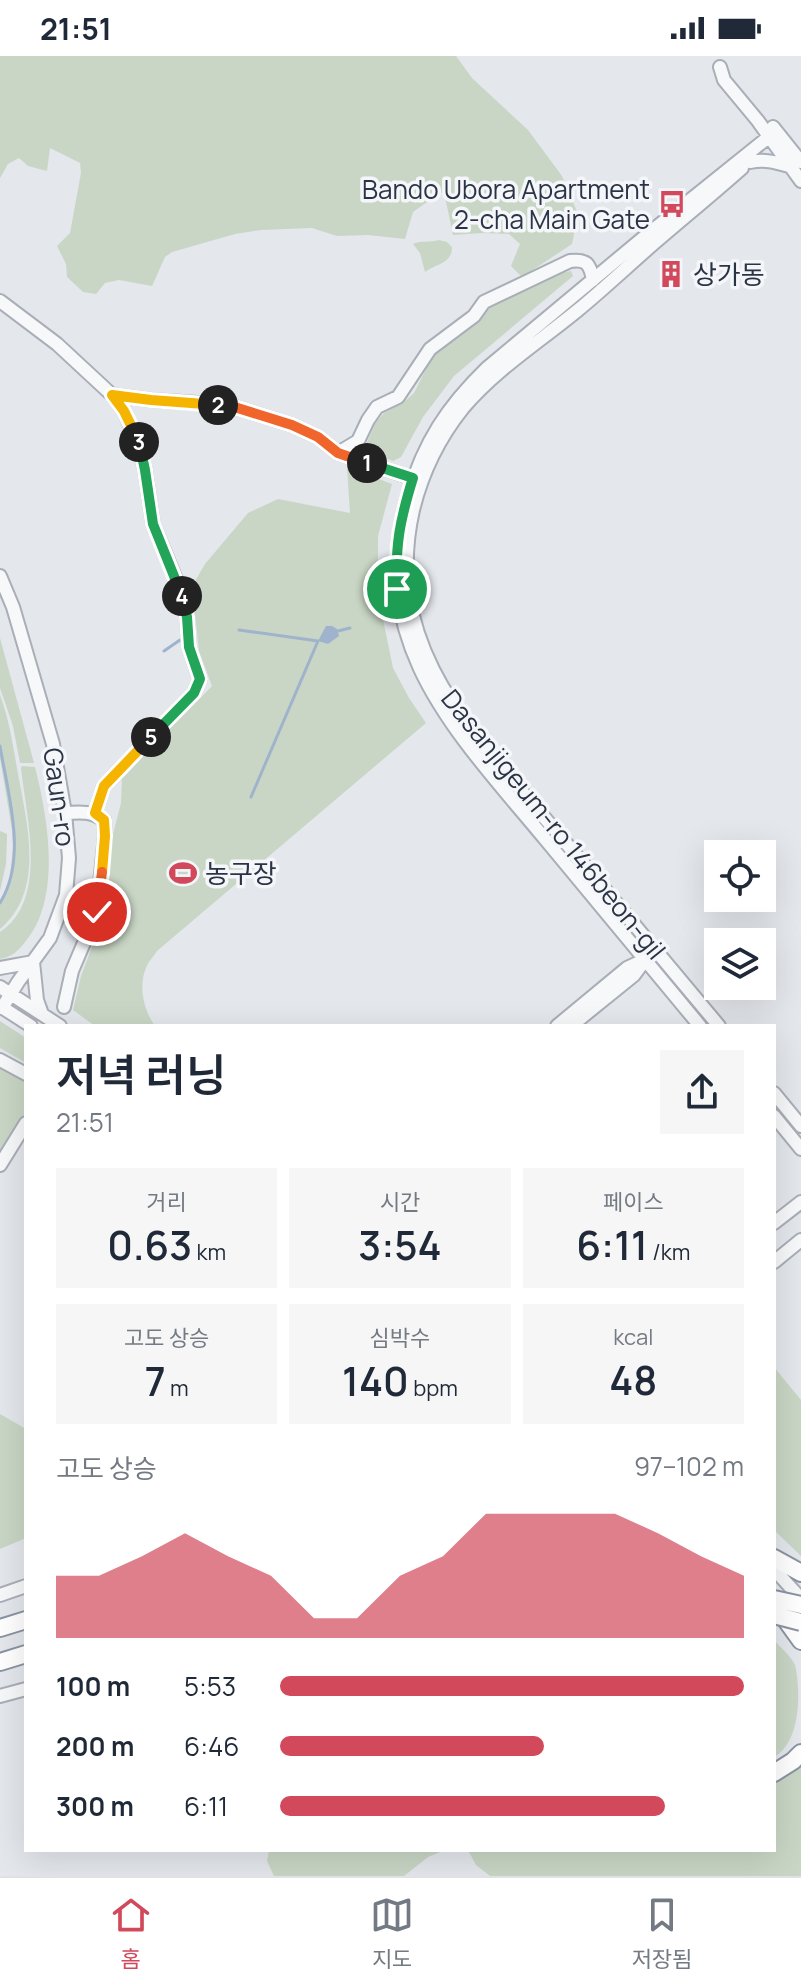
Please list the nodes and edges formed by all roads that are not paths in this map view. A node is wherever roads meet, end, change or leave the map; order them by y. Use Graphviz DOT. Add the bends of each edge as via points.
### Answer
graph roads {
  1 [pos="717,62"];
  2 [pos="774,137"];
  3 [pos="750,162"];
  4 [pos="795,164"];
  5 [pos="801,181"];
  6 [pos="593,280"];
  7 [pos="0,301"];
  8 [pos="112,395"];
  9 [pos="338,453"];
  10 [pos="417,480"];
  11 [pos="0,576"];
  12 [pos="65,813"];
  13 [pos="95,813"];
  14 [pos="655,949"];
  15 [pos="645,959"];
  16 [pos="33,962"];
  17 [pos="0,968"];
  18 [pos="5,991"];
  19 [pos="1,1007"];
  20 [pos="64,1007"];
  21 [pos="42,1014"];
  22 [pos="28,1024"];
  23 [pos="57,1024"];
  24 [pos="559,1024"];
  25 [pos="573,1024"];
  26 [pos="698,1024"];
  27 [pos="717,1024"];
  28 [pos="0,1060"];
  29 [pos="24,1073"];
  30 [pos="776,1095"];
  31 [pos="776,1118"];
  32 [pos="24,1126"];
  33 [pos="801,1126"];
  34 [pos="801,1149"];
  35 [pos="0,1165"];
  36 [pos="801,1202"];
  37 [pos="776,1221"];
  38 [pos="801,1240"];
  39 [pos="776,1260"];
  40 [pos="776,1559"];
  41 [pos="776,1571"];
  42 [pos="801,1573"];
  43 [pos="24,1587"];
  44 [pos="0,1595"];
  45 [pos="801,1599"];
  46 [pos="776,1600"];
  47 [pos="776,1602"];
  48 [pos="776,1603"];
  49 [pos="801,1605"];
  50 [pos="776,1616"];
  51 [pos="24,1620"];
  52 [pos="776,1624"];
  53 [pos="801,1625"];
  54 [pos="0,1628"];
  55 [pos="801,1641"];
  56 [pos="24,1690"];
  57 [pos="0,1696"];
  58 [pos="801,1753"];
  59 [pos="776,1772"];
  1 -- 2 [label="street"];
  2 -- 3 [label="street, Dasanjigeum-ro 146beon-gil"];
  2 -- 4 [label="street"];
  2 -- 6 [label="street, Dasanjigeum-ro 146beon-gil"];
  3 -- 4 [label="street"];
  3 -- 10 [label="street, Dasanjigeum-ro 146beon-gil" via="495,376 445,433"];
  4 -- 5 [label="street"];
  6 -- 9 [label="street" via="587,264 570,261 484,302 430,349 398,397 377,407 358,441"];
  6 -- 10 [label="street, Dasanjigeum-ro 146beon-gil" via="469,386 436,427"];
  7 -- 8 [label="street"];
  8 -- 9 [label="street" via="228,405 292,425"];
  8 -- 13 [label="street" via="139,444 153,524 180,589 200,679 194,693 104,786"];
  9 -- 10 [label="street"];
  10 -- 14 [label="street, Dasanjigeum-ro 146beon-gil" via="407,589 414,624 440,686"];
  10 -- 15 [label="street, Dasanjigeum-ro 146beon-gil" via="400,524 395,557 403,624 413,655 471,749"];
  11 -- 12 [label="street, Gaun-ro" via="53,744"];
  12 -- 13 [label="street"];
  12 -- 16 [label="street, Gaun-ro" via="66,895 50,938"];
  13 -- 20 [label="street" via="104,820 105,836 97,912 72,971"];
  14 -- 15 [label="street"];
  14 -- 27 [label="street, Dasanjigeum-ro 146beon-gil"];
  15 -- 24 [label="street, Dasanjigeum-ro 146beon-gil"];
  15 -- 25 [label="street, Dasanjigeum-ro 146beon-gil" via="634,975"];
  15 -- 26 [label="street, Dasanjigeum-ro 146beon-gil"];
  16 -- 17 [label="street"];
  16 -- 18 [label="street, Gaun-ro"];
  16 -- 21 [label="street"];
  18 -- 19 [label="street, Gaun-ro"];
  18 -- 21 [label="street"];
  19 -- 22 [label="street"];
  21 -- 23 [label="street"];
  28 -- 29 [label="street"];
  30 -- 33 [label="street"];
  31 -- 34 [label="street"];
  32 -- 35 [label="street"];
  36 -- 37 [label="street"];
  38 -- 39 [label="street"];
  40 -- 42 [label="highway"];
  41 -- 45 [label="street"];
  43 -- 44 [label="street"];
  46 -- 49 [label="highway, bridge"];
  47 -- 53 [label="street"];
  48 -- 55 [label="highway"];
  50 -- 53 [label="highway, bridge"];
  51 -- 54 [label="highway"];
  52 -- 53 [label="highway"];
  56 -- 57 [label="street"];
  58 -- 59 [label="highway"];
}
